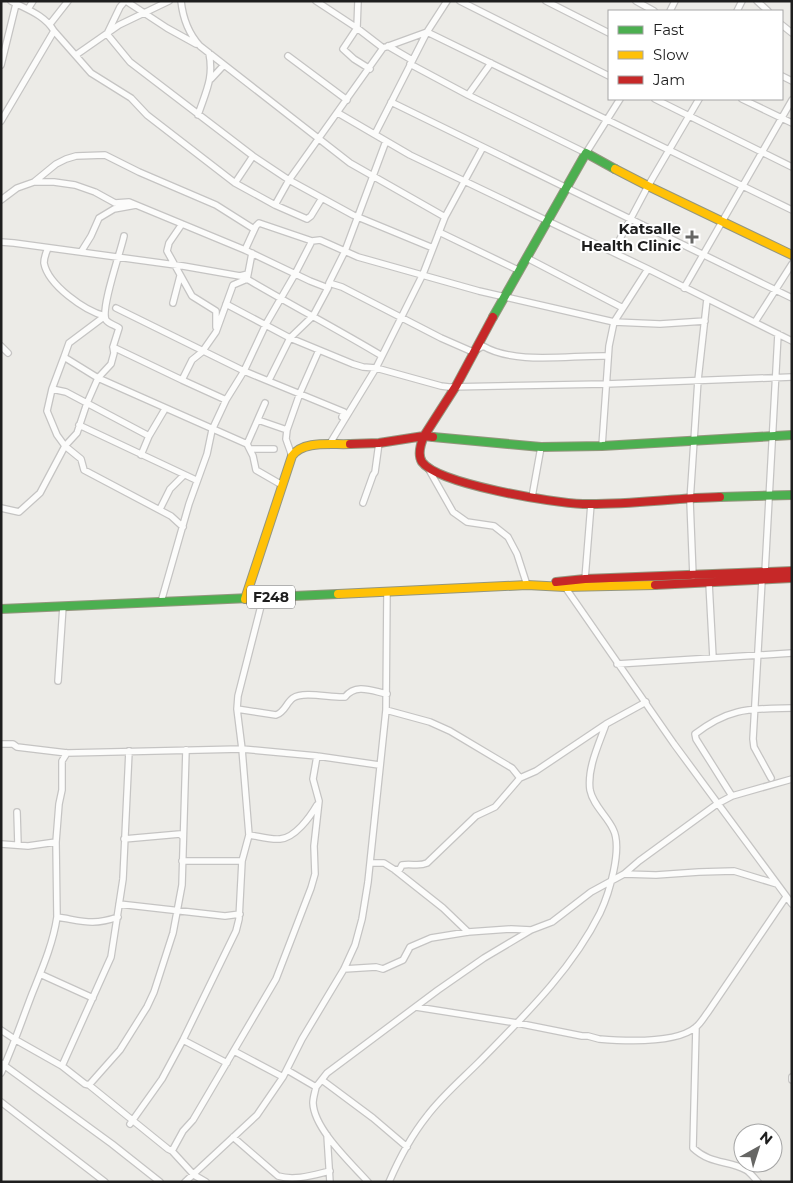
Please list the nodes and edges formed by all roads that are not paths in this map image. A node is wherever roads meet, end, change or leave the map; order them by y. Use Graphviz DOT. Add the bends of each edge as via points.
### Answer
graph roads {
  1 [pos="33,1"];
  2 [pos="68,1"];
  3 [pos="126,1"];
  4 [pos="169,1"];
  5 [pos="181,1"];
  6 [pos="316,1"];
  7 [pos="358,1"];
  8 [pos="447,1"];
  9 [pos="460,1"];
  10 [pos="546,1"];
  11 [pos="636,1"];
  12 [pos="757,1"];
  13 [pos="14,3"];
  14 [pos="28,9"];
  15 [pos="652,10"];
  16 [pos="767,10"];
  17 [pos="142,13"];
  18 [pos="50,24"];
  19 [pos="357,28"];
  20 [pos="54,31"];
  21 [pos="427,32"];
  22 [pos="608,32"];
  23 [pos="107,34"];
  24 [pos="200,46"];
  25 [pos="386,47"];
  26 [pos="209,53"];
  27 [pos="76,55"];
  28 [pos="288,56"];
  29 [pos="411,62"];
  30 [pos="491,63"];
  31 [pos="1,65"];
  32 [pos="224,65"];
  33 [pos="370,69"];
  34 [pos="608,75"];
  35 [pos="211,79"];
  36 [pos="468,95"];
  37 [pos="347,100"];
  38 [pos="619,100"];
  39 [pos="657,100"];
  40 [pos="698,100"];
  41 [pos="744,100"];
  42 [pos="792,100"];
  43 [pos="391,102"];
  44 [pos="338,113"];
  45 [pos="198,115"];
  46 [pos="689,116"];
  47 [pos="782,118"];
  48 [pos="606,120"];
  49 [pos="1,121"];
  50 [pos="792,123"];
  51 [pos="375,134"];
  52 [pos="318,139"];
  53 [pos="386,141"];
  54 [pos="484,147"];
  55 [pos="669,150"];
  56 [pos="762,152"];
  57 [pos="586,153"];
  58 [pos="253,156"];
  59 [pos="792,167"];
  60 [pos="373,177"];
  61 [pos="289,180"];
  62 [pos="465,181"];
  63 [pos="34,182"];
  64 [pos="235,183"];
  65 [pos="648,186"];
  66 [pos="743,186"];
  67 [pos="567,188"];
  68 [pos="322,198"];
  69 [pos="1,200"];
  70 [pos="136,205"];
  71 [pos="276,205"];
  72 [pos="792,210"];
  73 [pos="358,216"];
  74 [pos="445,217"];
  75 [pos="631,219"];
  76 [pos="548,221"];
  77 [pos="722,221"];
  78 [pos="182,224"];
  79 [pos="254,229"];
  80 [pos="439,232"];
  81 [pos="124,236"];
  82 [pos="312,241"];
  83 [pos="1,242"];
  84 [pos="48,248"];
  85 [pos="433,248"];
  86 [pos="245,250"];
  87 [pos="345,251"];
  88 [pos="81,252"];
  89 [pos="613,252"];
  90 [pos="252,253"];
  91 [pos="703,254"];
  92 [pos="792,255"];
  93 [pos="119,257"];
  94 [pos="527,258"];
  95 [pos="792,264"];
  96 [pos="173,265"];
  97 [pos="183,266"];
  98 [pos="648,269"];
  99 [pos="520,271"];
  100 [pos="295,274"];
  101 [pos="422,274"];
  102 [pos="180,276"];
  103 [pos="247,276"];
  104 [pos="329,286"];
  105 [pos="684,288"];
  106 [pos="775,290"];
  107 [pos="505,297"];
  108 [pos="280,298"];
  109 [pos="707,298"];
  110 [pos="792,298"];
  111 [pos="173,303"];
  112 [pos="226,304"];
  113 [pos="116,308"];
  114 [pos="623,308"];
  115 [pos="104,316"];
  116 [pos="313,316"];
  117 [pos="402,317"];
  118 [pos="704,321"];
  119 [pos="614,322"];
  120 [pos="755,322"];
  121 [pos="266,324"];
  122 [pos="216,332"];
  123 [pos="778,334"];
  124 [pos="290,338"];
  125 [pos="792,341"];
  126 [pos="1,346"];
  127 [pos="113,347"];
  128 [pos="319,350"];
  129 [pos="202,352"];
  130 [pos="473,352"];
  131 [pos="8,353"];
  132 [pos="382,356"];
  133 [pos="608,356"];
  134 [pos="64,357"];
  135 [pos="376,368"];
  136 [pos="244,371"];
  137 [pos="792,377"];
  138 [pos="98,378"];
  139 [pos="776,378"];
  140 [pos="182,380"];
  141 [pos="269,380"];
  142 [pos="698,380"];
  143 [pos="606,384"];
  144 [pos="456,386"];
  145 [pos="52,389"];
  146 [pos="300,393"];
  147 [pos="226,400"];
  148 [pos="87,403"];
  149 [pos="265,403"];
  150 [pos="165,409"];
  151 [pos="258,420"];
  152 [pos="79,425"];
  153 [pos="338,428"];
  154 [pos="212,430"];
  155 [pos="287,430"];
  156 [pos="774,435"];
  157 [pos="792,435"];
  158 [pos="149,436"];
  159 [pos="424,436"];
  160 [pos="694,440"];
  161 [pos="380,443"];
  162 [pos="328,445"];
  163 [pos="65,446"];
  164 [pos="249,446"];
  165 [pos="602,446"];
  166 [pos="540,447"];
  167 [pos="274,449"];
  168 [pos="292,451"];
  169 [pos="141,455"];
  170 [pos="428,468"];
  171 [pos="184,475"];
  172 [pos="196,480"];
  173 [pos="282,485"];
  174 [pos="792,496"];
  175 [pos="532,497"];
  176 [pos="770,497"];
  177 [pos="690,498"];
  178 [pos="363,502"];
  179 [pos="591,504"];
  180 [pos="1,508"];
  181 [pos="160,509"];
  182 [pos="183,526"];
  183 [pos="792,571"];
  184 [pos="692,576"];
  185 [pos="764,576"];
  186 [pos="792,578"];
  187 [pos="585,579"];
  188 [pos="709,583"];
  189 [pos="527,585"];
  190 [pos="541,585"];
  191 [pos="565,587"];
  192 [pos="386,591"];
  193 [pos="263,598"];
  194 [pos="245,599"];
  195 [pos="162,602"];
  196 [pos="63,606"];
  197 [pos="1,609"];
  198 [pos="792,653"];
  199 [pos="757,655"];
  200 [pos="713,658"];
  201 [pos="617,664"];
  202 [pos="58,681"];
  203 [pos="387,694"];
  204 [pos="646,702"];
  205 [pos="792,708"];
  206 [pos="237,709"];
  207 [pos="755,709"];
  208 [pos="386,710"];
  209 [pos="606,724"];
  210 [pos="1,744"];
  211 [pos="242,749"];
  212 [pos="186,750"];
  213 [pos="129,751"];
  214 [pos="66,752"];
  215 [pos="317,756"];
  216 [pos="379,765"];
  217 [pos="520,778"];
  218 [pos="771,778"];
  219 [pos="792,779"];
  220 [pos="732,796"];
  221 [pos="319,801"];
  222 [pos="717,804"];
  223 [pos="17,812"];
  224 [pos="249,835"];
  225 [pos="183,837"];
  226 [pos="124,839"];
  227 [pos="56,842"];
  228 [pos="1,844"];
  229 [pos="18,845"];
  230 [pos="242,860"];
  231 [pos="182,861"];
  232 [pos="370,863"];
  233 [pos="395,870"];
  234 [pos="624,874"];
  235 [pos="612,880"];
  236 [pos="777,884"];
  237 [pos="786,897"];
  238 [pos="119,904"];
  239 [pos="792,904"];
  240 [pos="178,910"];
  241 [pos="240,914"];
  242 [pos="118,916"];
  243 [pos="57,917"];
  244 [pos="531,930"];
  245 [pos="468,932"];
  246 [pos="344,969"];
  247 [pos="40,974"];
  248 [pos="93,998"];
  249 [pos="416,1007"];
  250 [pos="518,1023"];
  251 [pos="696,1027"];
  252 [pos="1,1030"];
  253 [pos="16,1040"];
  254 [pos="183,1040"];
  255 [pos="234,1051"];
  256 [pos="227,1063"];
  257 [pos="3,1064"];
  258 [pos="62,1066"];
  259 [pos="287,1070"];
  260 [pos="1,1073"];
  261 [pos="283,1077"];
  262 [pos="322,1080"];
  263 [pos="89,1085"];
  264 [pos="316,1087"];
  265 [pos="1,1102"];
  266 [pos="132,1122"];
  267 [pos="327,1135"];
  268 [pos="234,1137"];
  269 [pos="407,1147"];
  270 [pos="172,1151"];
  271 [pos="330,1171"];
  272 [pos="194,1175"];
  273 [pos="105,1182"];
  274 [pos="160,1182"];
  275 [pos="185,1182"];
  276 [pos="206,1182"];
  277 [pos="330,1182"];
  278 [pos="368,1182"];
  279 [pos="390,1182"];
  280 [pos="758,1182"];
  1 -- 14 [label="street"];
  2 -- 18 [label="street"];
  3 -- 17 [label="street"];
  3 -- 23 [label="street"];
  4 -- 17 [label="street"];
  5 -- 24 [label="street" via="186,24"];
  6 -- 19 [label="street"];
  7 -- 19 [label="street"];
  8 -- 21 [label="street"];
  9 -- 34 [label="street"];
  10 -- 22 [label="street"];
  11 -- 15 [label="street"];
  12 -- 16 [label="street"];
  13 -- 14 [label="street"];
  13 -- 31 [label="street"];
  14 -- 18 [label="street"];
  17 -- 23 [label="street"];
  17 -- 24 [label="street"];
  18 -- 20 [label="street"];
  19 -- 25 [label="street"];
  19 -- 33 [label="street" via="343,49"];
  20 -- 27 [label="street"];
  20 -- 49 [label="street"];
  21 -- 25 [label="street"];
  21 -- 29 [label="street"];
  21 -- 30 [label="street"];
  23 -- 27 [label="street"];
  23 -- 45 [label="street" via="130,62"];
  24 -- 26 [label="street"];
  25 -- 29 [label="street"];
  25 -- 33 [label="street"];
  26 -- 32 [label="street"];
  26 -- 35 [label="street"];
  27 -- 64 [label="street" via="91,73 131,98 147,115"];
  28 -- 37 [label="street"];
  29 -- 36 [label="street"];
  29 -- 43 [label="street"];
  30 -- 36 [label="street"];
  30 -- 48 [label="street"];
  32 -- 35 [label="street"];
  32 -- 52 [label="street"];
  33 -- 37 [label="street"];
  35 -- 45 [label="street"];
  36 -- 57 [label="street"];
  37 -- 44 [label="street"];
  38 -- 48 [label="street"];
  39 -- 46 [label="street"];
  40 -- 46 [label="street"];
  41 -- 47 [label="street"];
  42 -- 47 [label="street"];
  43 -- 51 [label="street"];
  43 -- 54 [label="street"];
  44 -- 51 [label="street"];
  44 -- 52 [label="street"];
  45 -- 58 [label="street"];
  46 -- 55 [label="street"];
  46 -- 56 [label="street"];
  47 -- 50 [label="street"];
  47 -- 56 [label="street"];
  48 -- 55 [label="street"];
  48 -- 57 [label="street"];
  51 -- 53 [label="street"];
  52 -- 60 [label="street"];
  52 -- 61 [label="street"];
  53 -- 60 [label="street"];
  53 -- 62 [label="street"];
  54 -- 62 [label="street"];
  54 -- 67 [label="street"];
  55 -- 65 [label="street"];
  55 -- 66 [label="street"];
  56 -- 59 [label="street"];
  56 -- 66 [label="street"];
  57 -- 65 [label="street"];
  57 -- 67 [label="street"];
  58 -- 61 [label="street"];
  58 -- 64 [label="street"];
  60 -- 73 [label="street"];
  60 -- 74 [label="street"];
  61 -- 68 [label="street"];
  61 -- 71 [label="street"];
  62 -- 74 [label="street"];
  62 -- 76 [label="street"];
  63 -- 69 [label="street" via="17,188"];
  63 -- 70 [label="street" via="75,185 115,204 129,202"];
  63 -- 79 [label="street" via="66,159 106,154 157,181 216,205"];
  64 -- 71 [label="street"];
  65 -- 75 [label="street"];
  65 -- 77 [label="street"];
  66 -- 72 [label="street"];
  66 -- 77 [label="street"];
  67 -- 75 [label="street"];
  67 -- 76 [label="street"];
  68 -- 71 [label="street" via="307,218"];
  68 -- 73 [label="street"];
  70 -- 78 [label="street"];
  70 -- 88 [label="street" via="114,210 99,218"];
  73 -- 85 [label="street"];
  73 -- 87 [label="street"];
  74 -- 80 [label="street"];
  75 -- 89 [label="street"];
  75 -- 91 [label="street"];
  76 -- 89 [label="street"];
  76 -- 94 [label="street"];
  77 -- 91 [label="street"];
  77 -- 92 [label="street"];
  78 -- 86 [label="street"];
  78 -- 96 [label="street" via="167,251"];
  79 -- 82 [label="street" via="259,223"];
  79 -- 86 [label="street"];
  80 -- 85 [label="street"];
  80 -- 99 [label="street"];
  81 -- 93 [label="street"];
  82 -- 87 [label="street" via="320,240"];
  82 -- 100 [label="street"];
  83 -- 84 [label="street"];
  84 -- 88 [label="street"];
  84 -- 115 [label="street" via="44,264 59,289 92,312"];
  85 -- 101 [label="street"];
  86 -- 90 [label="street"];
  87 -- 101 [label="street"];
  87 -- 104 [label="street"];
  88 -- 93 [label="street"];
  89 -- 98 [label="street"];
  90 -- 100 [label="street"];
  90 -- 103 [label="street"];
  91 -- 105 [label="street"];
  91 -- 106 [label="street"];
  93 -- 96 [label="street"];
  93 -- 115 [label="street"];
  94 -- 99 [label="street"];
  94 -- 114 [label="street"];
  95 -- 106 [label="street"];
  96 -- 97 [label="street"];
  96 -- 102 [label="street"];
  97 -- 102 [label="street"];
  97 -- 103 [label="street"];
  98 -- 105 [label="street"];
  98 -- 114 [label="street"];
  99 -- 107 [label="street"];
  100 -- 104 [label="street"];
  100 -- 108 [label="street"];
  101 -- 107 [label="street"];
  101 -- 117 [label="street"];
  102 -- 111 [label="street"];
  102 -- 122 [label="street" via="192,296 216,310"];
  103 -- 108 [label="street"];
  103 -- 112 [label="street" via="233,285"];
  104 -- 116 [label="street"];
  104 -- 117 [label="street" via="342,287"];
  105 -- 109 [label="street"];
  106 -- 110 [label="street"];
  106 -- 120 [label="street"];
  107 -- 119 [label="street"];
  107 -- 130 [label="street"];
  108 -- 116 [label="street"];
  108 -- 121 [label="street"];
  109 -- 118 [label="street"];
  109 -- 120 [label="street"];
  112 -- 121 [label="street"];
  112 -- 122 [label="street"];
  113 -- 129 [label="street"];
  114 -- 119 [label="street"];
  115 -- 127 [label="street" via="109,323 120,328"];
  115 -- 134 [label="street" via="69,342"];
  116 -- 124 [label="street"];
  116 -- 132 [label="street"];
  117 -- 130 [label="street"];
  117 -- 132 [label="street"];
  118 -- 119 [label="street" via="660,324"];
  118 -- 142 [label="street"];
  119 -- 133 [label="street"];
  120 -- 123 [label="street"];
  121 -- 124 [label="street"];
  121 -- 136 [label="street"];
  122 -- 129 [label="street"];
  123 -- 125 [label="street"];
  123 -- 139 [label="street"];
  124 -- 128 [label="street"];
  124 -- 141 [label="street"];
  126 -- 131 [label="street"];
  127 -- 138 [label="street" via="111,364"];
  127 -- 140 [label="street"];
  128 -- 135 [label="street" via="353,364"];
  128 -- 146 [label="street"];
  129 -- 136 [label="street"];
  129 -- 140 [label="street" via="192,360"];
  130 -- 133 [label="street" via="483,346 515,357"];
  130 -- 144 [label="street"];
  132 -- 135 [label="street"];
  133 -- 143 [label="street"];
  134 -- 138 [label="street"];
  134 -- 145 [label="street"];
  135 -- 144 [label="street" via="441,386"];
  135 -- 153 [label="street"];
  136 -- 141 [label="street"];
  136 -- 147 [label="street"];
  137 -- 139 [label="street"];
  138 -- 148 [label="street"];
  138 -- 150 [label="street"];
  139 -- 142 [label="street"];
  139 -- 156 [label="street"];
  140 -- 147 [label="street"];
  141 -- 146 [label="street"];
  142 -- 143 [label="street"];
  142 -- 160 [label="street"];
  143 -- 144 [label="street"];
  143 -- 165 [label="street"];
  144 -- 159 [label="street"];
  145 -- 148 [label="street"];
  145 -- 163 [label="street" via="47,411"];
  146 -- 153 [label="street" via="344,412"];
  146 -- 155 [label="street"];
  147 -- 154 [label="street"];
  148 -- 152 [label="street"];
  148 -- 158 [label="street"];
  149 -- 151 [label="street"];
  150 -- 154 [label="street"];
  150 -- 158 [label="street"];
  151 -- 155 [label="street"];
  151 -- 164 [label="street"];
  152 -- 163 [label="street" via="77,433"];
  152 -- 169 [label="street"];
  153 -- 162 [label="street"];
  154 -- 164 [label="street"];
  154 -- 172 [label="street" via="207,454"];
  155 -- 168 [label="street" via="286,439"];
  156 -- 157 [label="street"];
  156 -- 160 [label="street"];
  156 -- 176 [label="street"];
  158 -- 169 [label="street"];
  159 -- 161 [label="street"];
  159 -- 166 [label="street"];
  159 -- 170 [label="street" via="419,454"];
  160 -- 165 [label="street"];
  160 -- 177 [label="street"];
  161 -- 162 [label="street"];
  161 -- 178 [label="street" via="375,472"];
  162 -- 168 [label="street"];
  163 -- 180 [label="street" via="40,493 19,512"];
  163 -- 181 [label="street" via="81,459 84,470"];
  164 -- 167 [label="street"];
  164 -- 173 [label="street" via="256,470"];
  165 -- 166 [label="street"];
  166 -- 175 [label="street"];
  168 -- 173 [label="street"];
  169 -- 171 [label="street"];
  170 -- 175 [label="street" via="456,479"];
  170 -- 189 [label="street" via="453,512 467,522 494,526 508,537"];
  171 -- 172 [label="street"];
  171 -- 181 [label="street" via="170,489"];
  172 -- 182 [label="street"];
  173 -- 194 [label="street"];
  174 -- 176 [label="street"];
  175 -- 179 [label="street"];
  176 -- 177 [label="street"];
  176 -- 185 [label="street"];
  177 -- 179 [label="street"];
  177 -- 184 [label="street"];
  179 -- 187 [label="street"];
  181 -- 182 [label="street"];
  182 -- 195 [label="street"];
  183 -- 185 [label="street, F248"];
  184 -- 185 [label="street, F248"];
  184 -- 187 [label="street, F248"];
  185 -- 186 [label="street, F248"];
  185 -- 188 [label="street, F248"];
  185 -- 199 [label="street"];
  187 -- 190 [label="street, F248"];
  188 -- 191 [label="street, F248"];
  188 -- 200 [label="street"];
  189 -- 190 [label="street, F248"];
  189 -- 192 [label="street, F248"];
  190 -- 191 [label="street, F248"];
  191 -- 201 [label="street"];
  192 -- 193 [label="street, F248"];
  192 -- 203 [label="street"];
  193 -- 194 [label="street, F248"];
  193 -- 206 [label="street"];
  194 -- 195 [label="street, F248"];
  195 -- 196 [label="street, F248"];
  196 -- 197 [label="street, F248"];
  196 -- 202 [label="street"];
  198 -- 199 [label="street"];
  199 -- 200 [label="street"];
  199 -- 207 [label="street"];
  200 -- 201 [label="street"];
  201 -- 204 [label="street"];
  203 -- 206 [label="street" via="358,688 345,697 301,695 276,715"];
  203 -- 208 [label="street"];
  204 -- 209 [label="street"];
  204 -- 222 [label="street"];
  205 -- 207 [label="street"];
  206 -- 211 [label="street"];
  207 -- 218 [label="street" via="754,747"];
  207 -- 220 [label="street" via="721,716 695,734"];
  208 -- 216 [label="street"];
  208 -- 217 [label="street" via="450,731 512,768"];
  209 -- 217 [label="street" via="536,771"];
  209 -- 235 [label="street" via="596,752 590,792 616,836"];
  210 -- 214 [label="street"];
  211 -- 212 [label="street"];
  211 -- 215 [label="street"];
  211 -- 224 [label="street"];
  212 -- 213 [label="street"];
  212 -- 225 [label="street"];
  213 -- 214 [label="street"];
  213 -- 226 [label="street"];
  214 -- 227 [label="street" via="62,761"];
  215 -- 216 [label="street"];
  215 -- 221 [label="street" via="313,779"];
  216 -- 232 [label="street"];
  217 -- 233 [label="street" via="495,807 476,816 427,862 421,866 402,865"];
  219 -- 220 [label="street"];
  220 -- 222 [label="street"];
  221 -- 224 [label="street" via="289,837"];
  221 -- 255 [label="street" via="314,846 315,874 311,888 276,979"];
  222 -- 234 [label="street"];
  222 -- 236 [label="street"];
  223 -- 229 [label="street"];
  224 -- 230 [label="street"];
  225 -- 226 [label="street" via="180,834"];
  225 -- 231 [label="street"];
  226 -- 238 [label="street"];
  227 -- 229 [label="street"];
  227 -- 243 [label="street"];
  228 -- 229 [label="street"];
  230 -- 231 [label="street"];
  230 -- 241 [label="street"];
  231 -- 240 [label="street"];
  232 -- 233 [label="street" via="384,863"];
  232 -- 246 [label="street" via="362,919"];
  233 -- 245 [label="street"];
  234 -- 235 [label="street"];
  234 -- 236 [label="street" via="728,871"];
  235 -- 244 [label="street" via="552,922"];
  235 -- 250 [label="street" via="601,911 585,940 564,970"];
  236 -- 237 [label="street"];
  237 -- 239 [label="street"];
  237 -- 251 [label="street"];
  238 -- 240 [label="street"];
  238 -- 242 [label="street"];
  240 -- 241 [label="street" via="225,916"];
  240 -- 263 [label="street" via="147,1007 120,1050"];
  241 -- 254 [label="street" via="236,931"];
  242 -- 243 [label="street" via="93,923"];
  242 -- 248 [label="street" via="111,957"];
  243 -- 247 [label="street"];
  244 -- 245 [label="street"];
  244 -- 249 [label="street" via="484,958"];
  245 -- 246 [label="street" via="431,938 410,947 403,960 384,969"];
  246 -- 259 [label="street"];
  247 -- 248 [label="street"];
  247 -- 253 [label="street"];
  248 -- 258 [label="street"];
  249 -- 250 [label="street"];
  249 -- 262 [label="street"];
  250 -- 251 [label="street" via="615,1040 670,1039"];
  250 -- 269 [label="street" via="427,1115"];
  251 -- 280 [label="street" via="694,1148 712,1160 748,1171"];
  252 -- 253 [label="street"];
  253 -- 257 [label="street"];
  253 -- 258 [label="street"];
  254 -- 256 [label="street"];
  254 -- 266 [label="street" via="162,1079"];
  255 -- 256 [label="street"];
  255 -- 261 [label="street"];
  256 -- 270 [label="street"];
  257 -- 260 [label="street"];
  257 -- 274 [label="street"];
  258 -- 263 [label="street"];
  259 -- 261 [label="street"];
  259 -- 264 [label="street"];
  261 -- 268 [label="street" via="257,1115"];
  262 -- 264 [label="street"];
  262 -- 269 [label="street"];
  263 -- 266 [label="street"];
  264 -- 267 [label="street" via="313,1103"];
  265 -- 273 [label="street"];
  266 -- 270 [label="street"];
  267 -- 271 [label="street"];
  267 -- 278 [label="street"];
  268 -- 271 [label="street" via="278,1176 299,1178"];
  268 -- 272 [label="street"];
  269 -- 279 [label="street"];
  270 -- 272 [label="street"];
  271 -- 277 [label="street"];
  272 -- 275 [label="street"];
  272 -- 276 [label="street"];
}
